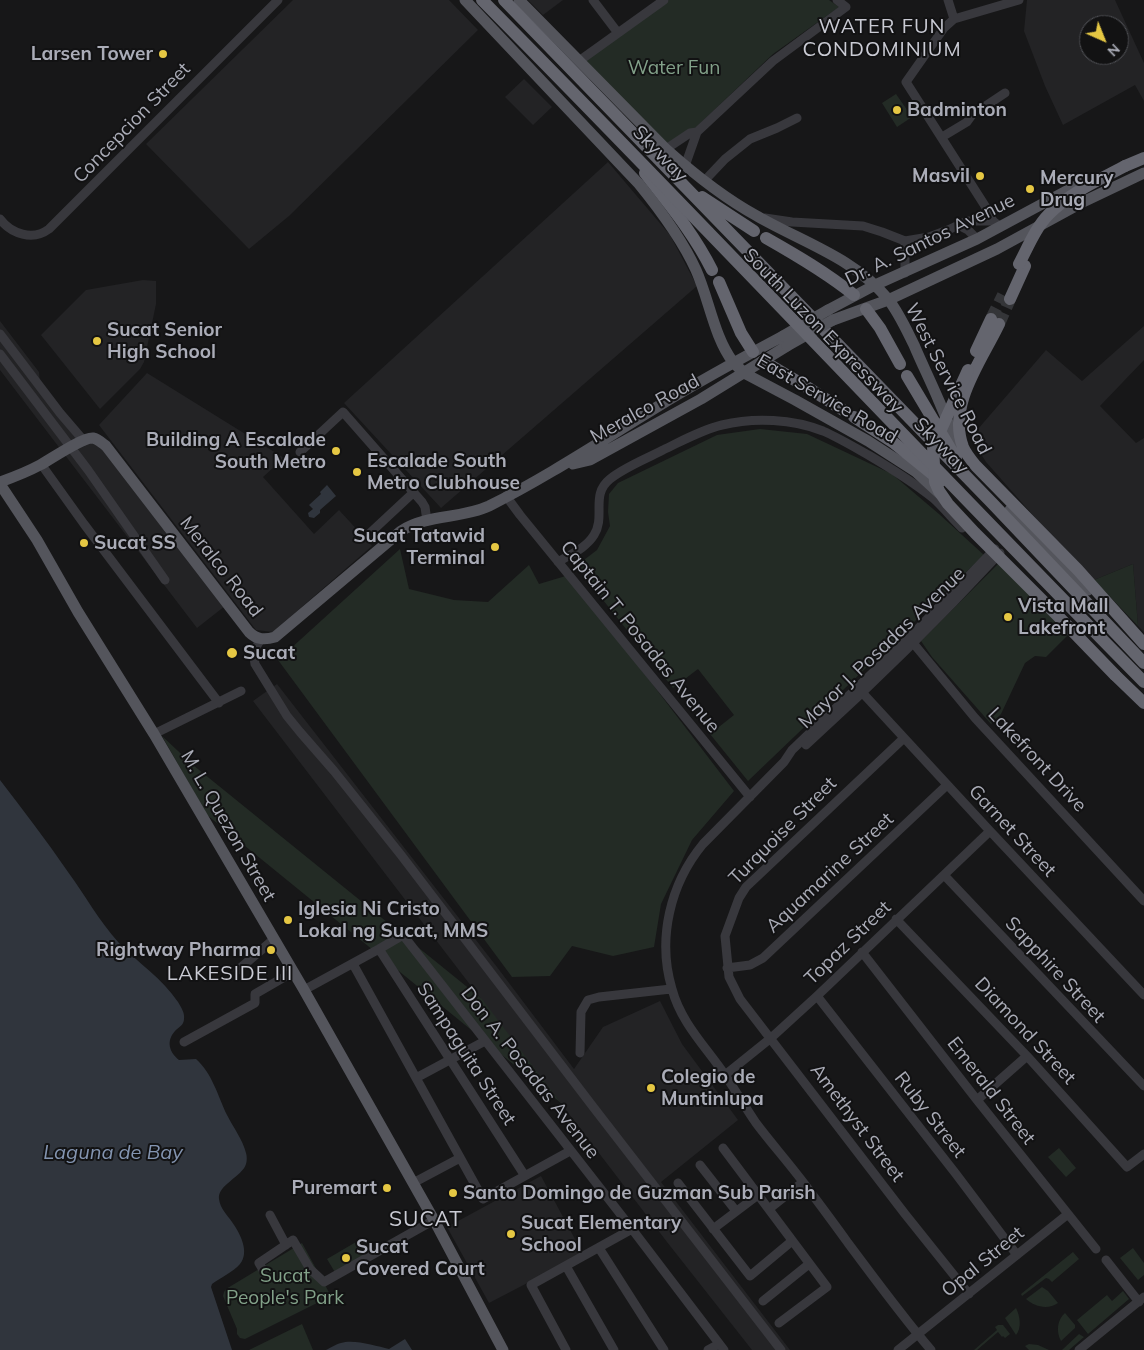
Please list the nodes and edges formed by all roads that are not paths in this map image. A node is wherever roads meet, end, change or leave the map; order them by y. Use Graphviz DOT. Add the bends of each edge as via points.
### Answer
graph roads {
  1 [pos="278,0"];
  2 [pos="465,0"];
  3 [pos="477,0"];
  4 [pos="482,0"];
  5 [pos="491,0"];
  6 [pos="504,0"];
  7 [pos="519,0"];
  8 [pos="593,0"];
  9 [pos="664,0"];
  10 [pos="837,0"];
  11 [pos="948,0"];
  12 [pos="1019,0"];
  13 [pos="954,19"];
  14 [pos="618,33"];
  15 [pos="579,61"];
  16 [pos="1005,94"];
  17 [pos="797,118"];
  18 [pos="697,132"];
  19 [pos="942,137"];
  20 [pos="1144,152"];
  21 [pos="661,153"];
  22 [pos="1144,158"];
  23 [pos="1144,164"];
  24 [pos="685,166"];
  25 [pos="1127,169"];
  26 [pos="645,173"];
  27 [pos="1144,173"];
  28 [pos="703,180"];
  29 [pos="755,215"];
  30 [pos="0,219"];
  31 [pos="997,224"];
  32 [pos="958,225"];
  33 [pos="754,231"];
  34 [pos="766,238"];
  35 [pos="977,239"];
  36 [pos="905,242"];
  37 [pos="712,270"];
  38 [pos="905,273"];
  39 [pos="719,282"];
  40 [pos="875,286"];
  41 [pos="911,289"];
  42 [pos="854,295"];
  43 [pos="1007,297"];
  44 [pos="888,300"];
  45 [pos="866,308"];
  46 [pos="831,315"];
  47 [pos="0,334"];
  48 [pos="785,341"];
  49 [pos="753,352"];
  50 [pos="0,354"];
  51 [pos="763,361"];
  52 [pos="734,362"];
  53 [pos="900,364"];
  54 [pos="744,373"];
  55 [pos="907,376"];
  56 [pos="84,441"];
  57 [pos="70,447"];
  58 [pos="300,452"];
  59 [pos="41,464"];
  60 [pos="560,467"];
  61 [pos="0,483"];
  62 [pos="951,489"];
  63 [pos="414,492"];
  64 [pos="508,496"];
  65 [pos="992,503"];
  66 [pos="427,521"];
  67 [pos="370,533"];
  68 [pos="994,554"];
  69 [pos="561,561"];
  70 [pos="165,580"];
  71 [pos="261,639"];
  72 [pos="911,640"];
  73 [pos="1144,645"];
  74 [pos="1144,663"];
  75 [pos="1144,670"];
  76 [pos="1144,682"];
  77 [pos="1144,687"];
  78 [pos="860,690"];
  79 [pos="241,691"];
  80 [pos="1144,701"];
  81 [pos="219,703"];
  82 [pos="154,734"];
  83 [pos="904,738"];
  84 [pos="947,785"];
  85 [pos="751,795"];
  86 [pos="990,831"];
  87 [pos="944,874"];
  88 [pos="1144,901"];
  89 [pos="896,919"];
  90 [pos="274,939"];
  91 [pos="379,949"];
  92 [pos="862,952"];
  93 [pos="352,964"];
  94 [pos="728,968"];
  95 [pos="238,970"];
  96 [pos="293,972"];
  97 [pos="672,989"];
  98 [pos="304,990"];
  99 [pos="1144,994"];
  100 [pos="816,996"];
  101 [pos="771,1038"];
  102 [pos="486,1041"];
  103 [pos="184,1042"];
  104 [pos="580,1053"];
  105 [pos="1027,1056"];
  106 [pos="450,1060"];
  107 [pos="725,1074"];
  108 [pos="416,1078"];
  109 [pos="1144,1086"];
  110 [pos="977,1100"];
  111 [pos="723,1148"];
  112 [pos="570,1151"];
  113 [pos="1144,1154"];
  114 [pos="460,1158"];
  115 [pos="700,1165"];
  116 [pos="525,1176"];
  117 [pos="803,1182"];
  118 [pos="413,1183"];
  119 [pos="678,1183"];
  120 [pos="758,1195"];
  121 [pos="769,1209"];
  122 [pos="736,1211"];
  123 [pos="1068,1214"];
  124 [pos="270,1215"];
  125 [pos="434,1220"];
  126 [pos="713,1229"];
  127 [pos="632,1230"];
  128 [pos="792,1241"];
  129 [pos="286,1245"];
  130 [pos="599,1248"];
  131 [pos="1096,1248"];
  132 [pos="1017,1255"];
  133 [pos="1106,1260"];
  134 [pos="810,1264"];
  135 [pos="566,1266"];
  136 [pos="263,1270"];
  137 [pos="969,1294"];
  138 [pos="1141,1300"];
  139 [pos="763,1301"];
  140 [pos="779,1323"];
  141 [pos="918,1335"];
  142 [pos="721,1347"];
  143 [pos="503,1350"];
  144 [pos="566,1350"];
  145 [pos="614,1350"];
  146 [pos="664,1350"];
  147 [pos="708,1350"];
  148 [pos="781,1350"];
  149 [pos="898,1350"];
  150 [pos="932,1350"];
  151 [pos="1079,1350"];
  1 -- 30 [label="street, Concepcion Street" via="44,233 16,233"];
  2 -- 52 [label="main road, East Service Road" via="657,205 688,254 706,292 724,347"];
  3 -- 26 [label="highway, South Luzon Expressway"];
  4 -- 76 [label="highway, Skyway, bridge"];
  5 -- 75 [label="highway, Skyway, bridge"];
  6 -- 21 [label="highway, South Luzon Expressway"];
  7 -- 15 [label="main road, West Service Road"];
  8 -- 14 [label="street"];
  9 -- 14 [label="street"];
  10 -- 18 [label="street" via="846,6 773,61"];
  11 -- 13 [label="street"];
  12 -- 13 [label="street"];
  13 -- 19 [label="street" via="906,82"];
  14 -- 15 [label="street"];
  15 -- 21 [label="main road, West Service Road"];
  16 -- 19 [label="street"];
  17 -- 28 [label="street" via="750,139"];
  18 -- 21 [label="street" via="690,133"];
  18 -- 24 [label="street"];
  19 -- 31 [label="street"];
  20 -- 31 [label="main road, Dr. A. Santos Avenue"];
  21 -- 24 [label="main road, West Service Road"];
  21 -- 33 [label="highway" via="696,193"];
  21 -- 65 [label="highway, South Luzon Expressway"];
  22 -- 25 [label="highway"];
  23 -- 25 [label="highway"];
  24 -- 28 [label="main road, West Service Road"];
  25 -- 43 [label="highway, bridge" via="1070,195 1048,215 1033,237"];
  26 -- 37 [label="highway" via="685,224"];
  26 -- 62 [label="highway, South Luzon Expressway"];
  27 -- 41 [label="main road, Dr. A. Santos Avenue" via="1085,200 997,249"];
  28 -- 29 [label="main road, West Service Road"];
  29 -- 36 [label="street" via="792,222 863,226"];
  29 -- 40 [label="main road, West Service Road" via="832,254"];
  31 -- 32 [label="street" via="967,221"];
  31 -- 35 [label="main road, Dr. A. Santos Avenue"];
  32 -- 35 [label="street"];
  32 -- 36 [label="street" via="929,237"];
  34 -- 42 [label="highway"];
  35 -- 38 [label="main road, Dr. A. Santos Avenue"];
  36 -- 38 [label="street"];
  38 -- 40 [label="main road, Dr. A. Santos Avenue"];
  38 -- 41 [label="main road"];
  39 -- 49 [label="highway"];
  40 -- 42 [label="main road, Dr. A. Santos Avenue"];
  40 -- 44 [label="main road, West Service Road"];
  41 -- 44 [label="main road, Dr. A. Santos Avenue"];
  42 -- 45 [label="main road"];
  42 -- 46 [label="main road, Dr. A. Santos Avenue"];
  44 -- 45 [label="main road, Dr. A. Santos Avenue"];
  44 -- 73 [label="main road, West Service Road" via="911,339 956,441 978,475"];
  45 -- 46 [label="main road, Dr. A. Santos Avenue"];
  45 -- 53 [label="highway"];
  46 -- 48 [label="main road, Dr. A. Santos Avenue, bridge"];
  47 -- 56 [label="street"];
  48 -- 49 [label="main road, Dr. A. Santos Avenue"];
  48 -- 51 [label="main road, Dr. A. Santos Avenue"];
  49 -- 51 [label="main road"];
  49 -- 52 [label="main road, Dr. A. Santos Avenue"];
  50 -- 57 [label="street"];
  51 -- 54 [label="main road, Dr. A. Santos Avenue"];
  51 -- 62 [label="highway" via="894,443"];
  52 -- 54 [label="main road, East Service Road"];
  52 -- 60 [label="main road, Meralco Road"];
  54 -- 60 [label="main road, Meralco Road" via="590,460"];
  54 -- 68 [label="main road, East Service Road" via="845,428 916,472 984,538"];
  55 -- 65 [label="highway" via="954,456"];
  56 -- 57 [label="main road"];
  56 -- 71 [label="main road, Meralco Road" via="93,438 106,446 253,637"];
  57 -- 59 [label="main road"];
  57 -- 70 [label="street"];
  58 -- 63 [label="street" via="343,412"];
  59 -- 61 [label="main road"];
  59 -- 81 [label="street"];
  60 -- 64 [label="main road, Meralco Road"];
  61 -- 82 [label="main road, M. L. Quezon Street"];
  62 -- 77 [label="highway, South Luzon Expressway"];
  63 -- 66 [label="street" via="426,507"];
  63 -- 67 [label="street"];
  64 -- 66 [label="main road, Meralco Road" via="472,512"];
  64 -- 69 [label="street, Captain T. Posadas Avenue"];
  65 -- 74 [label="highway, South Luzon Expressway"];
  66 -- 71 [label="main road, Meralco Road" via="401,531 275,637"];
  68 -- 69 [label="street" via="934,499 895,470 822,431 769,420 736,422 705,430 609,480 598,498 599,525 594,536 584,547"];
  68 -- 72 [label="street, Mayor J. Posadas Avenue"];
  68 -- 80 [label="main road, East Service Road" via="1059,610"];
  69 -- 85 [label="street, Captain T. Posadas Avenue"];
  71 -- 148 [label="street" via="255,648 254,664 287,716 401,855"];
  72 -- 78 [label="street, Mayor J. Posadas Avenue"];
  72 -- 88 [label="street, Lakefront Drive" via="975,718"];
  73 -- 80 [label="highway, bridge" via="1078,570 976,466 963,446 960,431 962,403 995,321 933,447 935,482 948,504 970,528"];
  78 -- 83 [label="street, Garnet Street"];
  78 -- 85 [label="street, Mayor J. Posadas Avenue"];
  79 -- 81 [label="street"];
  81 -- 82 [label="street"];
  82 -- 90 [label="main road, M. L. Quezon Street"];
  83 -- 84 [label="street, Garnet Street"];
  83 -- 94 [label="street, Turquoise Street" via="746,887 725,936"];
  84 -- 86 [label="street, Garnet Street"];
  84 -- 94 [label="street, Aquamarine Street" via="763,958"];
  85 -- 97 [label="street, Mayor J. Posadas Avenue" via="695,854 674,893 666,926 667,967"];
  86 -- 87 [label="street, Topaz Street"];
  86 -- 99 [label="street, Garnet Street"];
  87 -- 89 [label="street, Topaz Street"];
  87 -- 109 [label="street, Sapphire Street"];
  89 -- 92 [label="street, Topaz Street"];
  89 -- 105 [label="street, Diamond Street"];
  90 -- 95 [label="street"];
  90 -- 96 [label="main road, M. L. Quezon Street"];
  91 -- 93 [label="street"];
  91 -- 102 [label="street, Don A. Posadas Avenue" via="403,935"];
  91 -- 106 [label="street, Sampaguita Street"];
  92 -- 100 [label="street, Topaz Street"];
  92 -- 110 [label="street, Emerald Street"];
  93 -- 98 [label="street"];
  93 -- 108 [label="street"];
  94 -- 101 [label="street, Amethyst Street" via="731,983 740,998"];
  96 -- 98 [label="main road, M. L. Quezon Street"];
  96 -- 103 [label="street" via="255,994 255,1002"];
  97 -- 104 [label="street" via="588,1000 581,1012"];
  97 -- 107 [label="street, Mayor J. Posadas Avenue" via="687,1024"];
  98 -- 118 [label="main road, M. L. Quezon Street"];
  100 -- 101 [label="street, Topaz Street"];
  100 -- 132 [label="street, Ruby Street"];
  101 -- 107 [label="street, Topaz Street"];
  101 -- 137 [label="street, Amethyst Street"];
  102 -- 106 [label="street"];
  102 -- 112 [label="street, Don A. Posadas Avenue"];
  105 -- 110 [label="street"];
  105 -- 113 [label="street, Diamond Street" via="1127,1168"];
  106 -- 108 [label="street"];
  106 -- 116 [label="street, Sampaguita Street"];
  107 -- 117 [label="street, Mayor J. Posadas Avenue" via="756,1122"];
  108 -- 114 [label="street"];
  110 -- 123 [label="street, Emerald Street"];
  111 -- 120 [label="street"];
  112 -- 116 [label="street"];
  112 -- 127 [label="street, Don A. Posadas Avenue"];
  114 -- 116 [label="street" via="483,1199"];
  114 -- 118 [label="street"];
  115 -- 122 [label="street"];
  117 -- 121 [label="street"];
  117 -- 141 [label="street, Mayor J. Posadas Avenue"];
  118 -- 125 [label="main road, M. L. Quezon Street"];
  119 -- 126 [label="street"];
  120 -- 121 [label="street"];
  120 -- 122 [label="street"];
  121 -- 128 [label="street"];
  122 -- 126 [label="street"];
  123 -- 131 [label="street, Emerald Street"];
  123 -- 132 [label="street, Opal Street"];
  124 -- 129 [label="street"];
  125 -- 129 [label="street" via="324,1282 310,1269 293,1240"];
  125 -- 143 [label="main road, M. L. Quezon Street"];
  126 -- 128 [label="street" via="750,1276"];
  127 -- 130 [label="street"];
  127 -- 142 [label="street, Don A. Posadas Avenue"];
  128 -- 134 [label="street"];
  129 -- 136 [label="street" via="258,1263"];
  130 -- 135 [label="street"];
  130 -- 146 [label="street"];
  132 -- 137 [label="street, Opal Street"];
  133 -- 138 [label="street"];
  134 -- 139 [label="street"];
  134 -- 140 [label="street" via="827,1287"];
  135 -- 144 [label="street" via="531,1285"];
  135 -- 145 [label="street"];
  137 -- 141 [label="street, Opal Street"];
  138 -- 151 [label="street"];
  141 -- 149 [label="street, Opal Street"];
  141 -- 150 [label="street, Mayor J. Posadas Avenue"];
  142 -- 147 [label="street"];
}
